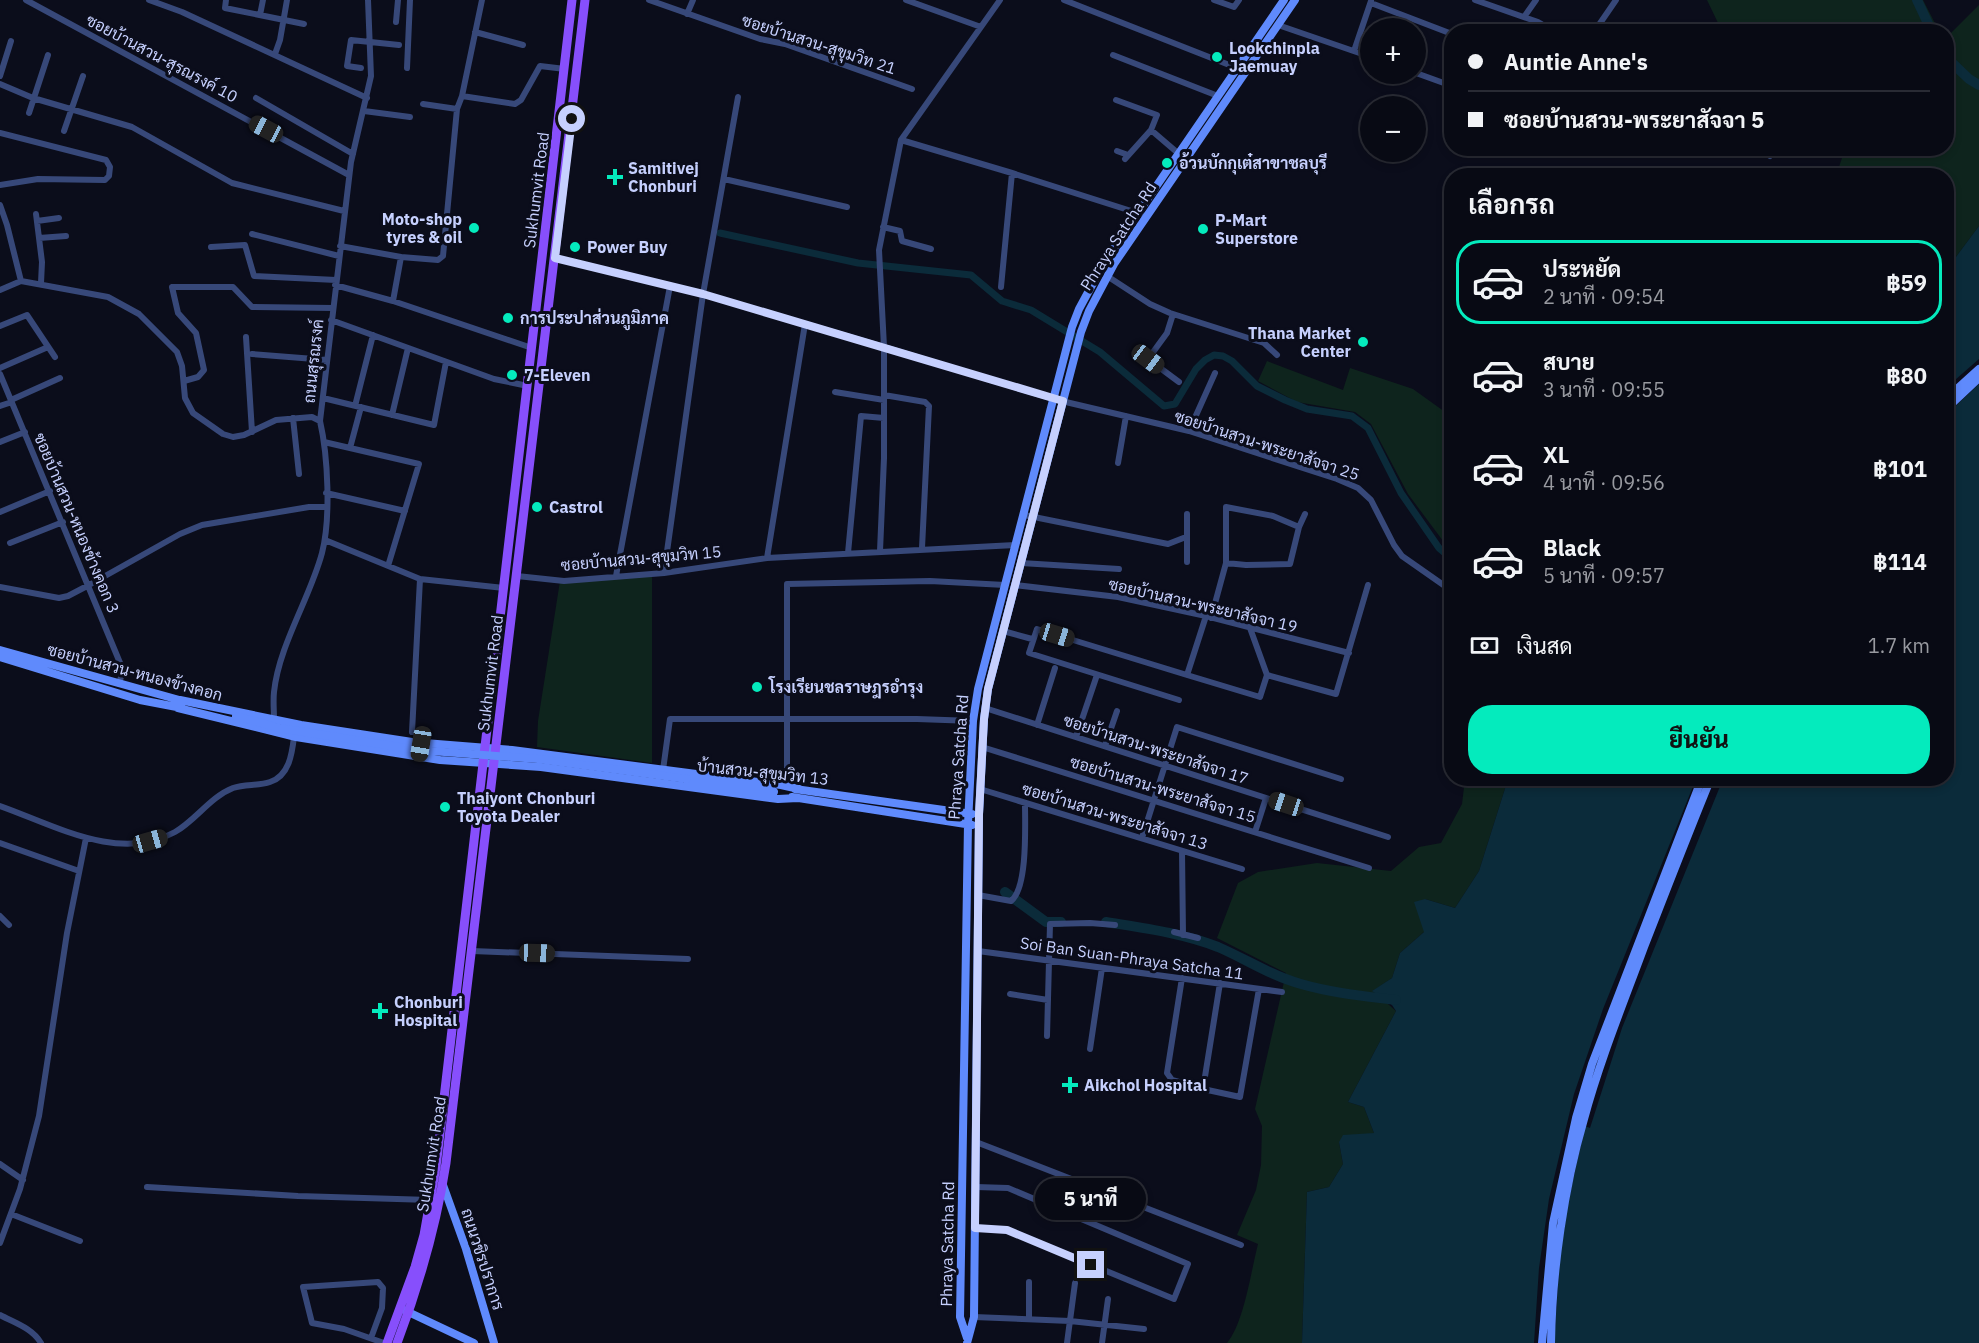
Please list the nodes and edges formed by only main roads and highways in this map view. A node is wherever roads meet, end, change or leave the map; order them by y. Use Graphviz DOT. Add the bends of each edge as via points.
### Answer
graph roads {
  1 [pos="572,0"];
  2 [pos="585,0"];
  3 [pos="1283,0"];
  4 [pos="1295,0"];
  5 [pos="1143,215"];
  6 [pos="1979,369"];
  7 [pos="1979,378"];
  8 [pos="1954,392"];
  9 [pos="1954,401"];
  10 [pos="0,650"];
  11 [pos="0,657"];
  12 [pos="179,704"];
  13 [pos="421,744"];
  14 [pos="485,748"];
  15 [pos="496,748"];
  16 [pos="419,756"];
  17 [pos="483,764"];
  18 [pos="495,764"];
  19 [pos="687,779"];
  20 [pos="1699,786"];
  21 [pos="1708,786"];
  22 [pos="798,794"];
  23 [pos="969,813"];
  24 [pos="979,814"];
  25 [pos="968,824"];
  26 [pos="979,826"];
  27 [pos="966,951"];
  28 [pos="978,951"];
  29 [pos="964,1051"];
  30 [pos="977,1053"];
  31 [pos="963,1138"];
  32 [pos="976,1142"];
  33 [pos="442,1185"];
  34 [pos="405,1310"];
  35 [pos="960,1317"];
  36 [pos="974,1317"];
  37 [pos="967,1341"];
  38 [pos="385,1343"];
  39 [pos="397,1343"];
  40 [pos="474,1343"];
  41 [pos="494,1343"];
  42 [pos="1542,1343"];
  43 [pos="1551,1343"];
  1 -- 14 [label="main road, Sukhumvit Road"];
  2 -- 15 [label="main road, Sukhumvit Road"];
  3 -- 5 [label="main road, Phraya Satcha Rd" via="1179,154"];
  4 -- 5 [label="main road, Phraya Satcha Rd"];
  5 -- 23 [label="main road, Phraya Satcha Rd" via="1104,263 1072,327 978,689"];
  5 -- 24 [label="main road, Phraya Satcha Rd" via="1107,276 1081,332 988,689"];
  6 -- 8 [label="main road"];
  7 -- 9 [label="main road"];
  10 -- 12 [label="main road, ซอยบ้านสวน-หนองข้างคอก"];
  11 -- 12 [label="main road, ซอยบ้านสวน-หนองข้างคอก" via="140,700"];
  12 -- 13 [label="main road"];
  12 -- 16 [label="main road" via="294,737"];
  12 -- 19 [label="main road, ซอยบ้านสวน-หนองข้างคอก, bridge" via="279,728 418,750 538,759"];
  13 -- 14 [label="main road"];
  13 -- 16 [label="main road"];
  14 -- 15 [label="main road"];
  14 -- 17 [label="main road, Sukhumvit Road"];
  15 -- 18 [label="main road, Sukhumvit Road"];
  15 -- 22 [label="main road" via="787,786"];
  16 -- 17 [label="main road"];
  17 -- 18 [label="main road"];
  17 -- 34 [label="main road, Sukhumvit Road" via="440,1133 430,1200"];
  18 -- 22 [label="main road" via="778,799"];
  18 -- 33 [label="main road, Sukhumvit Road"];
  19 -- 22 [label="main road, บ้านสวน-สุขุมวิท 13"];
  20 -- 42 [label="main road" via="1576,1118 1553,1223"];
  21 -- 43 [label="main road" via="1583,1120 1562,1227"];
  22 -- 23 [label="main road, บ้านสวน-สุขุมวิท 13"];
  22 -- 25 [label="main road, บ้านสวน-สุขุมวิท 13"];
  23 -- 24 [label="main road, บ้านสวน-สุขุมวิท 13"];
  23 -- 25 [label="main road, Phraya Satcha Rd"];
  24 -- 26 [label="main road, Phraya Satcha Rd"];
  25 -- 26 [label="main road, บ้านสวน-สุขุมวิท 13"];
  25 -- 27 [label="main road, Phraya Satcha Rd"];
  26 -- 28 [label="main road, Phraya Satcha Rd"];
  27 -- 28 [label="main road"];
  27 -- 29 [label="main road, Phraya Satcha Rd"];
  28 -- 30 [label="main road, Phraya Satcha Rd"];
  29 -- 30 [label="main road"];
  29 -- 31 [label="main road, Phraya Satcha Rd"];
  30 -- 32 [label="main road, Phraya Satcha Rd"];
  31 -- 32 [label="main road"];
  31 -- 35 [label="main road, Phraya Satcha Rd"];
  32 -- 36 [label="main road, Phraya Satcha Rd"];
  33 -- 34 [label="main road, Sukhumvit Road" via="432,1237"];
  33 -- 41 [label="main road, ถนนวชิรปราการ"];
  34 -- 38 [label="main road, Sukhumvit Road"];
  34 -- 39 [label="main road, Sukhumvit Road"];
  34 -- 40 [label="main road"];
  35 -- 36 [label="main road"];
  35 -- 37 [label="main road, Phraya Satcha Rd"];
  36 -- 37 [label="main road, Phraya Satcha Rd"];
}
